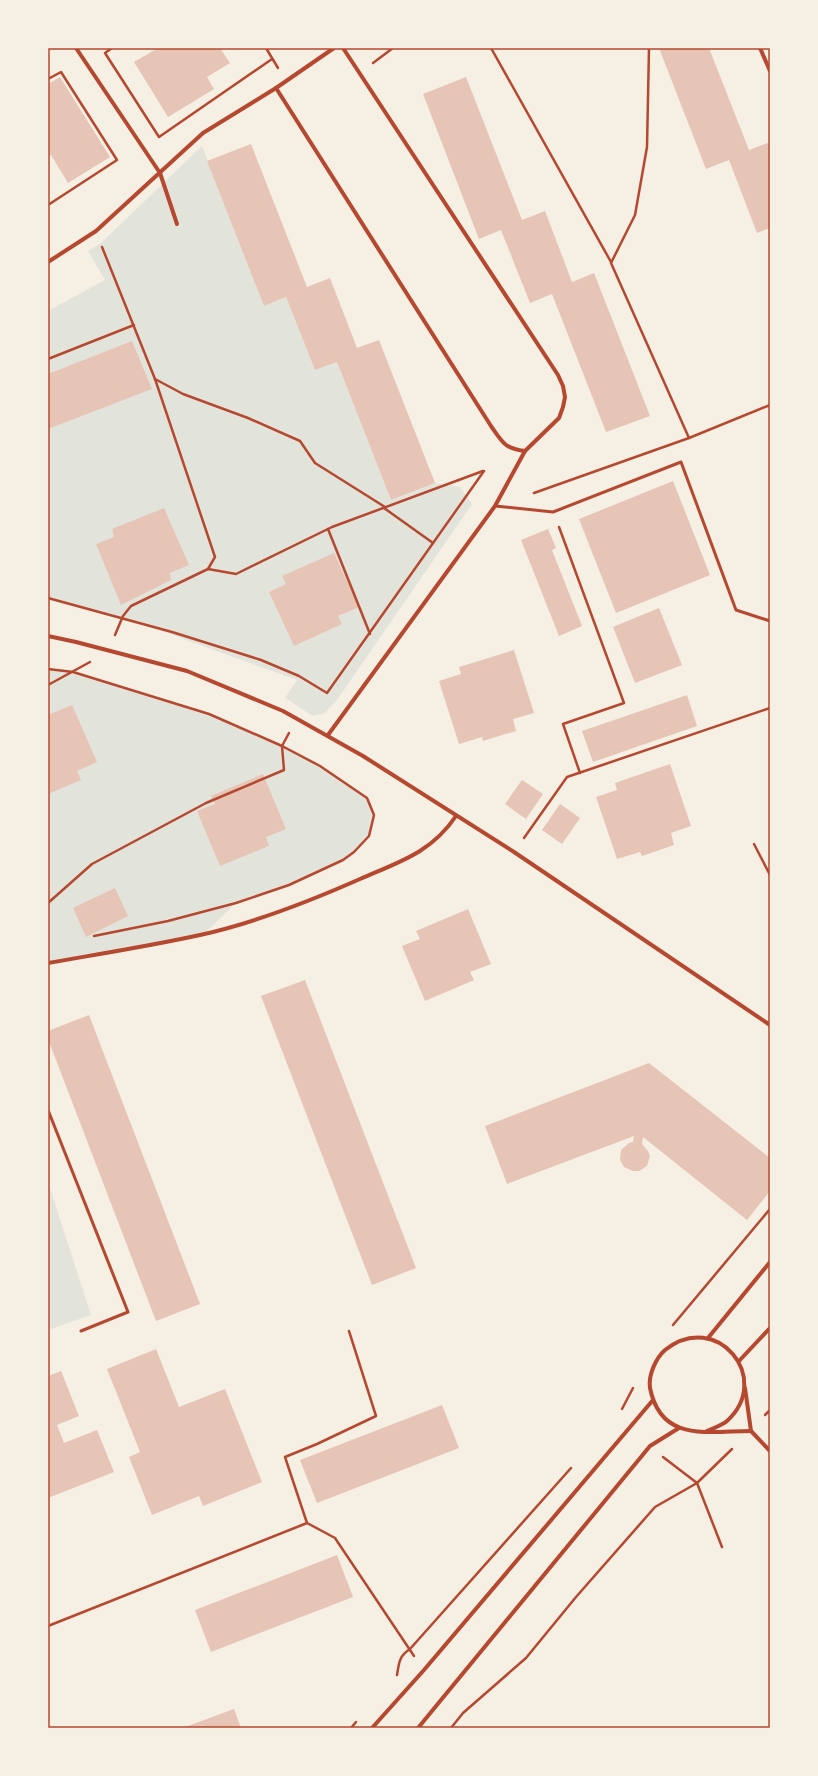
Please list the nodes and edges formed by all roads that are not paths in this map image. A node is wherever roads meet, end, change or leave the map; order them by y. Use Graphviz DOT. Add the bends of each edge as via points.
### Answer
graph roads {
  1 [pos="76,48"];
  2 [pos="334,48"];
  3 [pos="343,48"];
  4 [pos="760,48"];
  5 [pos="770,71"];
  6 [pos="276,88"];
  7 [pos="160,173"];
  8 [pos="177,224"];
  9 [pos="48,262"];
  10 [pos="525,451"];
  11 [pos="495,506"];
  12 [pos="770,621"];
  13 [pos="48,636"];
  14 [pos="328,736"];
  15 [pos="456,816"];
  16 [pos="48,963"];
  17 [pos="770,1025"];
  18 [pos="48,1110"];
  19 [pos="770,1262"];
  20 [pos="770,1328"];
  21 [pos="81,1331"];
  22 [pos="708,1338"];
  23 [pos="739,1361"];
  24 [pos="745,1383"];
  25 [pos="652,1400"];
  26 [pos="679,1428"];
  27 [pos="751,1431"];
  28 [pos="705,1432"];
  29 [pos="770,1452"];
  30 [pos="372,1728"];
  31 [pos="418,1728"];
  1 -- 7 [label="street"];
  2 -- 6 [label="street"];
  3 -- 10 [label="street" via="563,386 565,397 559,418"];
  4 -- 5 [label="street"];
  6 -- 7 [label="street" via="203,133"];
  6 -- 10 [label="street" via="491,426 506,446"];
  7 -- 8 [label="street"];
  7 -- 9 [label="street" via="96,231"];
  10 -- 11 [label="street"];
  11 -- 12 [label="lane" via="553,512 681,462 736,610"];
  11 -- 14 [label="street"];
  13 -- 14 [label="street" via="187,671 283,711"];
  14 -- 15 [label="street"];
  15 -- 16 [label="street" via="446,831 424,850 288,909 201,935"];
  15 -- 17 [label="street" via="514,852"];
  18 -- 21 [label="lane" via="128,1312"];
  19 -- 22 [label="street"];
  20 -- 23 [label="street"];
  22 -- 23 [label="street" via="720,1342"];
  22 -- 25 [label="street" via="691,1337 675,1342 662,1353 653,1367 649,1384"];
  23 -- 24 [label="street"];
  24 -- 27 [label="street"];
  24 -- 28 [label="street" via="740,1405 726,1422"];
  25 -- 26 [label="street" via="658,1412"];
  25 -- 30 [label="street"];
  26 -- 28 [label="street"];
  26 -- 31 [label="street" via="650,1446"];
  27 -- 28 [label="street"];
  27 -- 29 [label="street"];
}
